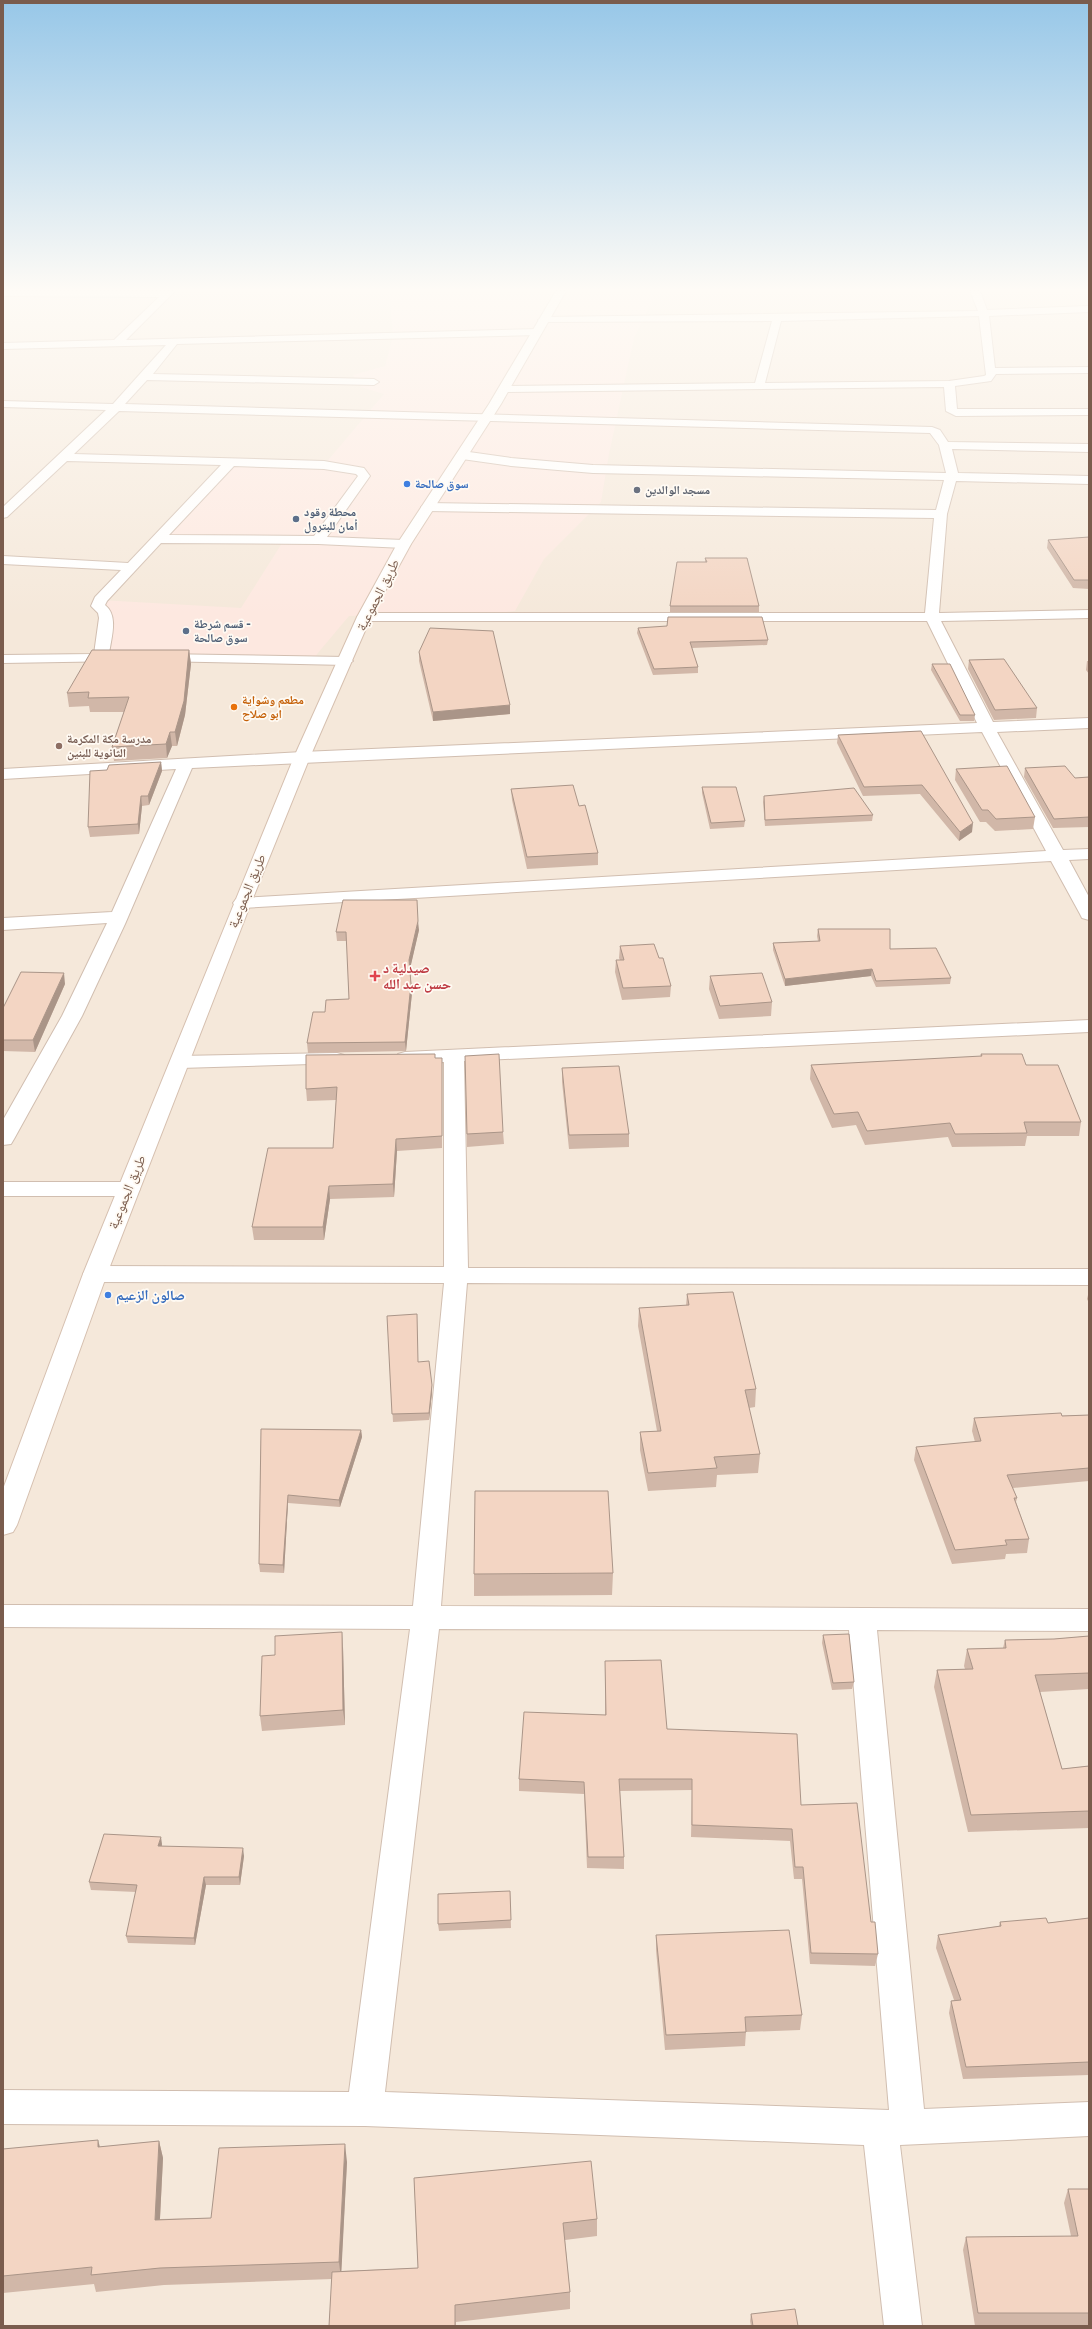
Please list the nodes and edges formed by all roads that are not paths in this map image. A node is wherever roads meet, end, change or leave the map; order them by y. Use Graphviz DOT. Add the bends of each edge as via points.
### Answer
graph roads {
  1 [pos="124,400"];
  2 [pos="497,400"];
  3 [pos="951,400"];
  4 [pos="3,404"];
  5 [pos="118,406"];
  6 [pos="1089,412"];
  7 [pos="485,419"];
  8 [pos="945,444"];
  9 [pos="1089,448"];
  10 [pos="462,455"];
  11 [pos="63,458"];
  12 [pos="230,462"];
  13 [pos="952,475"];
  14 [pos="1089,480"];
  15 [pos="427,507"];
  16 [pos="3,514"];
  17 [pos="941,514"];
  18 [pos="159,539"];
  19 [pos="318,540"];
  20 [pos="404,544"];
  21 [pos="3,560"];
  22 [pos="132,567"];
  23 [pos="1089,614"];
  24 [pos="364,617"];
  25 [pos="932,617"];
  26 [pos="101,657"];
  27 [pos="133,658"];
  28 [pos="148,658"];
  29 [pos="3,659"];
  30 [pos="346,661"];
  31 [pos="1089,723"];
  32 [pos="988,729"];
  33 [pos="302,757"];
  34 [pos="186,764"];
  35 [pos="3,774"];
  36 [pos="1089,854"];
  37 [pos="1057,856"];
  38 [pos="242,903"];
  39 [pos="1089,914"];
  40 [pos="119,917"];
  41 [pos="3,924"];
  42 [pos="1089,1026"];
  43 [pos="454,1058"];
  44 [pos="352,1059"];
  45 [pos="384,1059"];
  46 [pos="180,1062"];
  47 [pos="3,1139"];
  48 [pos="3,1189"];
  49 [pos="129,1189"];
  50 [pos="94,1274"];
  51 [pos="456,1276"];
  52 [pos="1089,1277"];
  53 [pos="3,1525"];
  54 [pos="3,1616"];
  55 [pos="426,1618"];
  56 [pos="862,1619"];
  57 [pos="1089,1620"];
  58 [pos="3,2107"];
  59 [pos="364,2109"];
  60 [pos="1089,2119"];
  61 [pos="894,2128"];
  62 [pos="903,2326"];
  1 -- 5 [label="street"];
  2 -- 7 [label="street, طريق الجموعية"];
  3 -- 6 [label="street" via="952,411 956,414"];
  4 -- 5 [label="street"];
  5 -- 7 [label="street"];
  5 -- 11 [label="street"];
  7 -- 8 [label="street" via="926,429 936,432"];
  7 -- 10 [label="street, طريق الجموعية"];
  8 -- 9 [label="street"];
  8 -- 13 [label="street"];
  10 -- 13 [label="street" via="593,469"];
  10 -- 15 [label="street, طريق الجموعية"];
  11 -- 12 [label="street"];
  11 -- 16 [label="street"];
  12 -- 18 [label="street"];
  12 -- 19 [label="street" via="324,465 360,471 364,476"];
  13 -- 14 [label="street"];
  13 -- 17 [label="street"];
  15 -- 17 [label="street"];
  15 -- 20 [label="street, طريق الجموعية"];
  17 -- 25 [label="street"];
  18 -- 19 [label="street"];
  18 -- 22 [label="street"];
  19 -- 20 [label="street"];
  20 -- 24 [label="street, طريق الجموعية"];
  21 -- 22 [label="street"];
  22 -- 26 [label="street" via="100,600 98,606 105,612 106,618"];
  23 -- 25 [label="street"];
  24 -- 25 [label="street"];
  24 -- 30 [label="street, طريق الجموعية"];
  25 -- 32 [label="street"];
  26 -- 27 [label="street"];
  26 -- 29 [label="street"];
  28 -- 30 [label="street"];
  30 -- 33 [label="street, طريق الجموعية"];
  31 -- 32 [label="street"];
  32 -- 33 [label="street"];
  32 -- 37 [label="street"];
  33 -- 34 [label="street"];
  33 -- 38 [label="street, طريق الجموعية"];
  34 -- 35 [label="street"];
  34 -- 40 [label="street"];
  36 -- 37 [label="street"];
  37 -- 38 [label="street"];
  37 -- 39 [label="street"];
  38 -- 46 [label="street, طريق الجموعية"];
  40 -- 41 [label="street"];
  40 -- 47 [label="street" via="72,1016"];
  42 -- 43 [label="street"];
  43 -- 45 [label="street"];
  43 -- 51 [label="street"];
  44 -- 46 [label="street"];
  46 -- 49 [label="street, طريق الجموعية"];
  48 -- 49 [label="street"];
  49 -- 50 [label="street, طريق الجموعية"];
  50 -- 51 [label="street"];
  50 -- 53 [label="street, طريق الجموعية"];
  51 -- 52 [label="street"];
  51 -- 55 [label="street"];
  54 -- 55 [label="street"];
  55 -- 56 [label="street"];
  55 -- 59 [label="street"];
  56 -- 57 [label="street"];
  56 -- 61 [label="street"];
  58 -- 59 [label="street"];
  59 -- 61 [label="street"];
  60 -- 61 [label="street"];
  61 -- 62 [label="street"];
}
